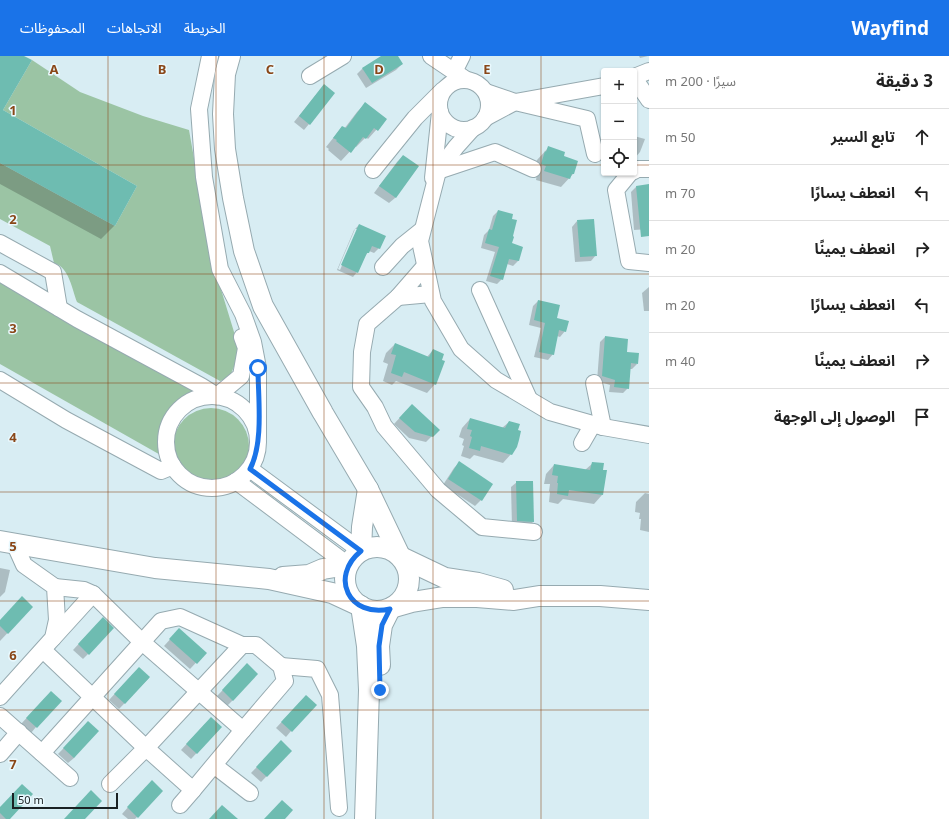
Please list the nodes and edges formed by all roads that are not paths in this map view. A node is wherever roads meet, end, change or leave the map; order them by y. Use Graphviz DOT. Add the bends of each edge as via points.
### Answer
graph roads {
  1 [pos="210,56"];
  2 [pos="230,56"];
  3 [pos="343,56"];
  4 [pos="431,56"];
  5 [pos="462,56"];
  6 [pos="649,71"];
  7 [pos="310,76"];
  8 [pos="460,76"];
  9 [pos="637,76"];
  10 [pos="637,82"];
  11 [pos="601,87"];
  12 [pos="444,89"];
  13 [pos="486,92"];
  14 [pos="649,100"];
  15 [pos="515,102"];
  16 [pos="440,112"];
  17 [pos="485,118"];
  18 [pos="473,128"];
  19 [pos="596,154"];
  20 [pos="533,169"];
  21 [pos="649,169"];
  22 [pos="373,170"];
  23 [pos="637,170"];
  24 [pos="438,171"];
  25 [pos="628,176"];
  26 [pos="432,193"];
  27 [pos="422,230"];
  28 [pos="0,243"];
  29 [pos="649,263"];
  30 [pos="426,266"];
  31 [pos="383,267"];
  32 [pos="0,273"];
  33 [pos="480,290"];
  34 [pos="432,294"];
  35 [pos="233,295"];
  36 [pos="398,297"];
  37 [pos="60,308"];
  38 [pos="0,380"];
  39 [pos="594,383"];
  40 [pos="217,396"];
  41 [pos="529,399"];
  42 [pos="598,426"];
  43 [pos="649,435"];
  44 [pos="258,438"];
  45 [pos="582,443"];
  46 [pos="173,466"];
  47 [pos="250,469"];
  48 [pos="236,481"];
  49 [pos="368,489"];
  50 [pos="534,532"];
  51 [pos="7,543"];
  52 [pos="400,556"];
  53 [pos="355,558"];
  54 [pos="269,579"];
  55 [pos="55,587"];
  56 [pos="93,594"];
  57 [pos="539,596"];
  58 [pos="649,600"];
  59 [pos="360,606"];
  60 [pos="390,608"];
  61 [pos="54,638"];
  62 [pos="142,642"];
  63 [pos="242,645"];
  64 [pos="43,650"];
  65 [pos="281,666"];
  66 [pos="198,691"];
  67 [pos="92,697"];
  68 [pos="0,698"];
  69 [pos="0,716"];
  70 [pos="243,730"];
  71 [pos="19,732"];
  72 [pos="146,748"];
  73 [pos="42,753"];
  74 [pos="0,754"];
  75 [pos="214,766"];
  76 [pos="70,778"];
  77 [pos="110,784"];
  78 [pos="193,790"];
  79 [pos="250,793"];
  80 [pos="180,805"];
  81 [pos="339,808"];
  82 [pos="365,819"];
  83 [pos="378,819"];
  1 -- 35 [label="street" via="199,109 204,177 220,269"];
  2 -- 49 [label="main road" via="225,74 225,149 244,251 264,306"];
  3 -- 7 [label="street"];
  4 -- 8 [label="street"];
  5 -- 8 [label="street"];
  6 -- 9 [label="street"];
  8 -- 12 [label="street"];
  8 -- 13 [label="street" via="473,81"];
  10 -- 14 [label="street"];
  11 -- 15 [label="street"];
  12 -- 16 [label="street" via="438,104"];
  12 -- 22 [label="street" via="415,118"];
  13 -- 15 [label="street"];
  13 -- 17 [label="street" via="489,105"];
  15 -- 17 [label="street"];
  15 -- 19 [label="street" via="587,119"];
  16 -- 18 [label="street" via="446,122 457,129"];
  16 -- 26 [label="street"];
  17 -- 18 [label="street"];
  18 -- 24 [label="street"];
  20 -- 24 [label="street" via="495,152"];
  21 -- 23 [label="street"];
  24 -- 26 [label="street"];
  25 -- 29 [label="street" via="616,190 630,261"];
  26 -- 27 [label="street"];
  27 -- 30 [label="street" via="420,241"];
  27 -- 31 [label="street" via="402,246"];
  28 -- 37 [label="street" via="54,272"];
  30 -- 34 [label="street"];
  30 -- 36 [label="street"];
  32 -- 37 [label="street"];
  33 -- 41 [label="street"];
  34 -- 36 [label="street"];
  34 -- 41 [label="street" via="433,302 461,349 496,380"];
  35 -- 40 [label="street" via="233,311 246,348 241,376"];
  35 -- 44 [label="street" via="253,342 258,368"];
  36 -- 50 [label="street" via="367,324 362,352 361,387 384,426 438,490 482,527"];
  37 -- 40 [label="street"];
  38 -- 46 [label="street" via="66,420 161,471"];
  39 -- 42 [label="street"];
  40 -- 44 [label="street" via="232,401 245,410 254,423"];
  40 -- 46 [label="street" via="202,397 177,411 169,424 166,438 167,453"];
  41 -- 42 [label="street" via="550,412"];
  42 -- 43 [label="street"];
  42 -- 45 [label="street"];
  44 -- 47 [label="street" via="255,459"];
  46 -- 48 [label="street" via="182,477 194,485 208,488 223,487"];
  47 -- 48 [label="street"];
  47 -- 53 [label="street"];
  48 -- 53 [label="street"];
  49 -- 52 [label="main road"];
  49 -- 53 [label="main road"];
  51 -- 54 [label="main road" via="156,568"];
  51 -- 55 [label="street" via="24,565"];
  52 -- 53 [label="main road" via="392,550 371,547"];
  52 -- 57 [label="main road" via="445,578"];
  52 -- 60 [label="main road" via="409,575 409,586 405,595"];
  53 -- 54 [label="main road" via="309,575"];
  53 -- 59 [label="main road" via="345,574 345,583 353,600"];
  54 -- 59 [label="main road" via="332,593"];
  55 -- 56 [label="street" via="84,590"];
  55 -- 61 [label="street" via="57,620"];
  56 -- 61 [label="street"];
  56 -- 62 [label="street"];
  57 -- 58 [label="main road" via="600,596"];
  57 -- 60 [label="main road" via="514,600 443,597"];
  59 -- 60 [label="main road" via="380,611"];
  59 -- 82 [label="main road" via="367,646 370,690"];
  60 -- 83 [label="main road" via="382,625 379,646"];
  61 -- 64 [label="street"];
  62 -- 63 [label="street" via="161,621 180,618"];
  62 -- 66 [label="street"];
  62 -- 67 [label="street"];
  63 -- 65 [label="street" via="256,645"];
  63 -- 66 [label="street"];
  64 -- 67 [label="street"];
  64 -- 68 [label="street"];
  65 -- 70 [label="street" via="285,681"];
  65 -- 81 [label="street" via="317,669 330,695"];
  66 -- 70 [label="street"];
  66 -- 72 [label="street"];
  67 -- 72 [label="street"];
  67 -- 73 [label="street"];
  69 -- 71 [label="street"];
  70 -- 75 [label="street"];
  71 -- 73 [label="street"];
  71 -- 74 [label="street"];
  72 -- 77 [label="street"];
  72 -- 78 [label="street"];
  73 -- 76 [label="street"];
  75 -- 78 [label="street"];
  75 -- 79 [label="street"];
  78 -- 80 [label="street"];
}
